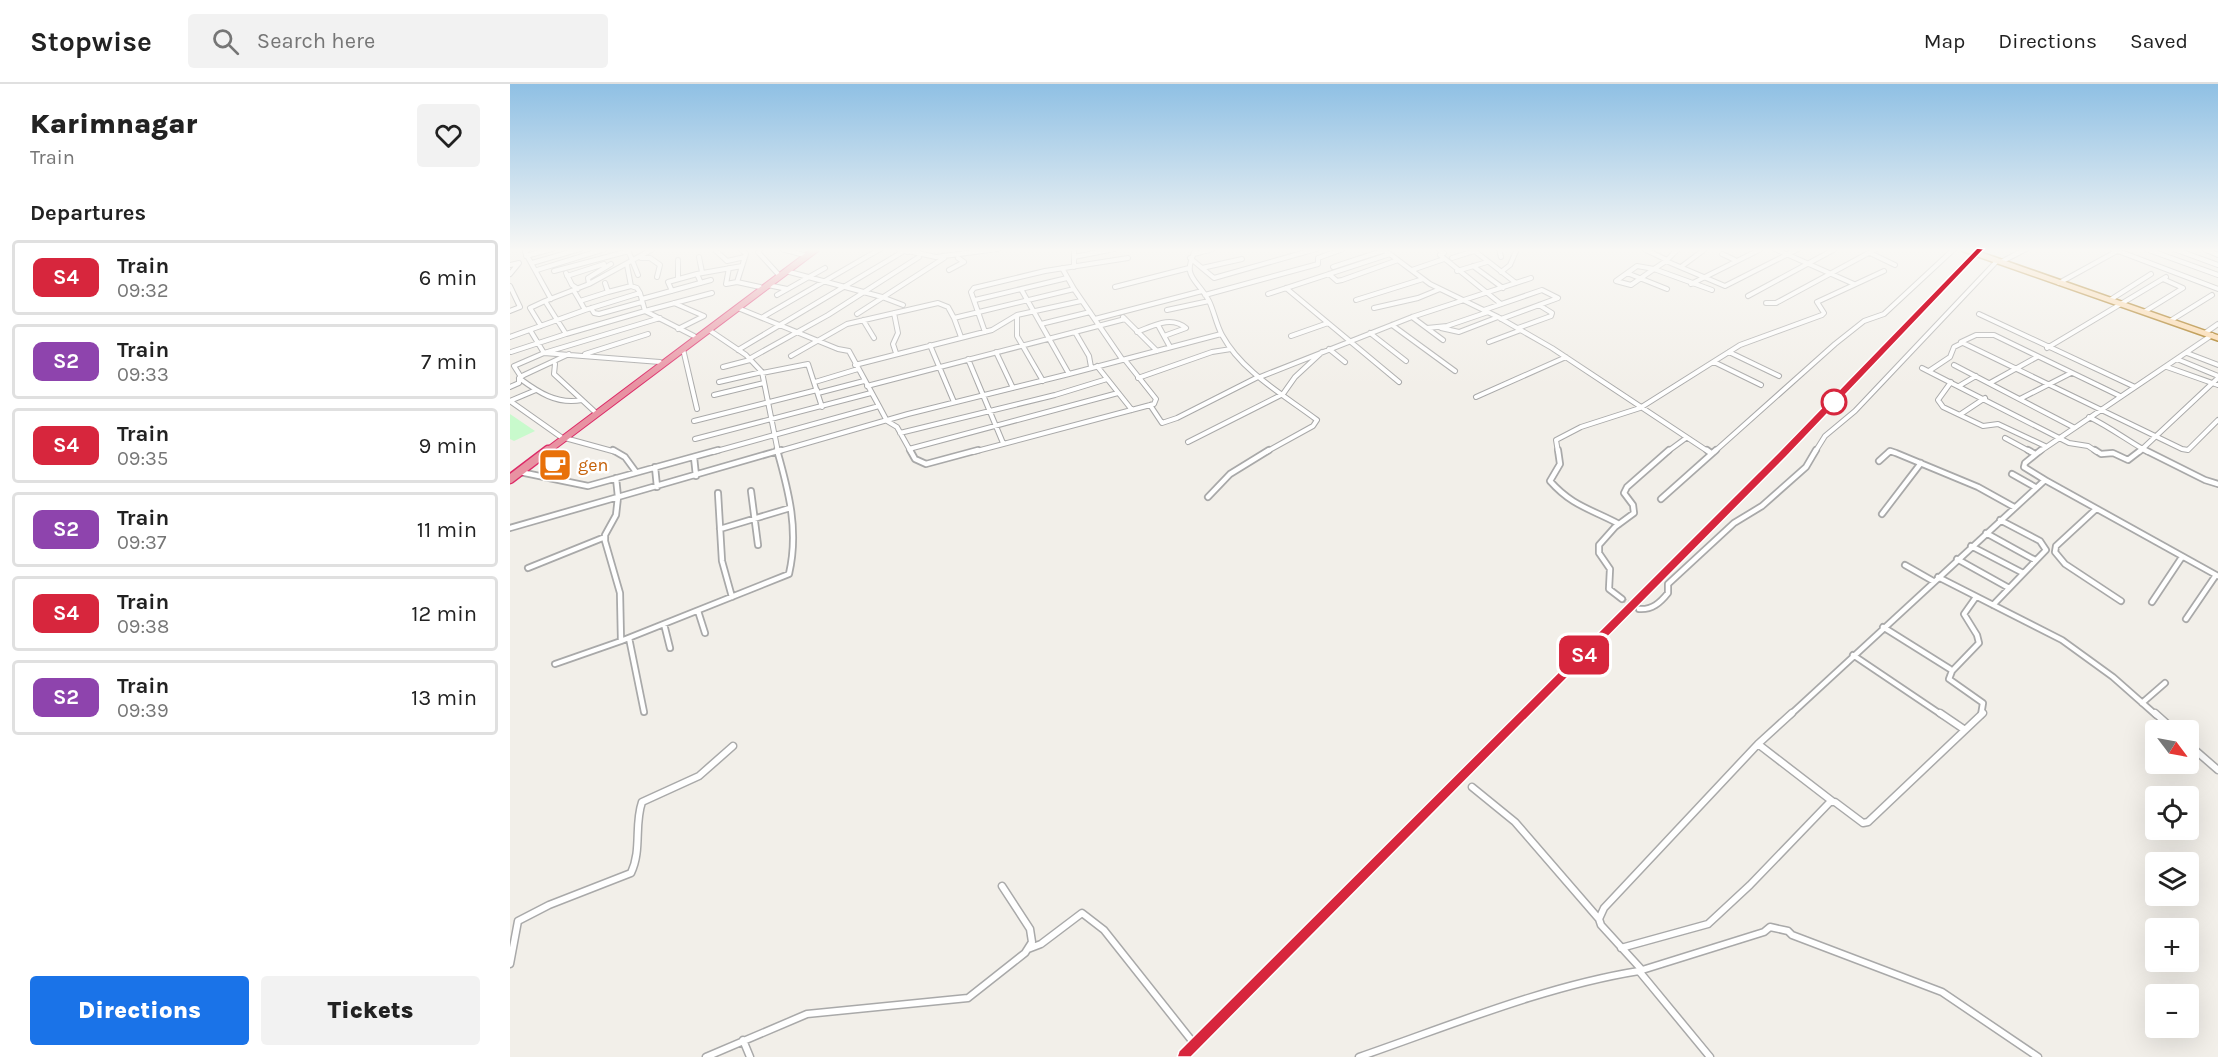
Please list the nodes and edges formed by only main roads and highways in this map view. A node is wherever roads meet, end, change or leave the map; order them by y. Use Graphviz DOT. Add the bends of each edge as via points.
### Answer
graph roads {
  1 [pos="750,294"];
  2 [pos="756,294"];
  3 [pos="2093,294"];
  4 [pos="2215,337"];
  5 [pos="563,437"];
  6 [pos="510,474"];
  7 [pos="510,479"];
  1 -- 5 [label="highway"];
  2 -- 5 [label="highway"];
  3 -- 4 [label="main road"];
  5 -- 6 [label="highway"];
  5 -- 7 [label="highway"];
}
